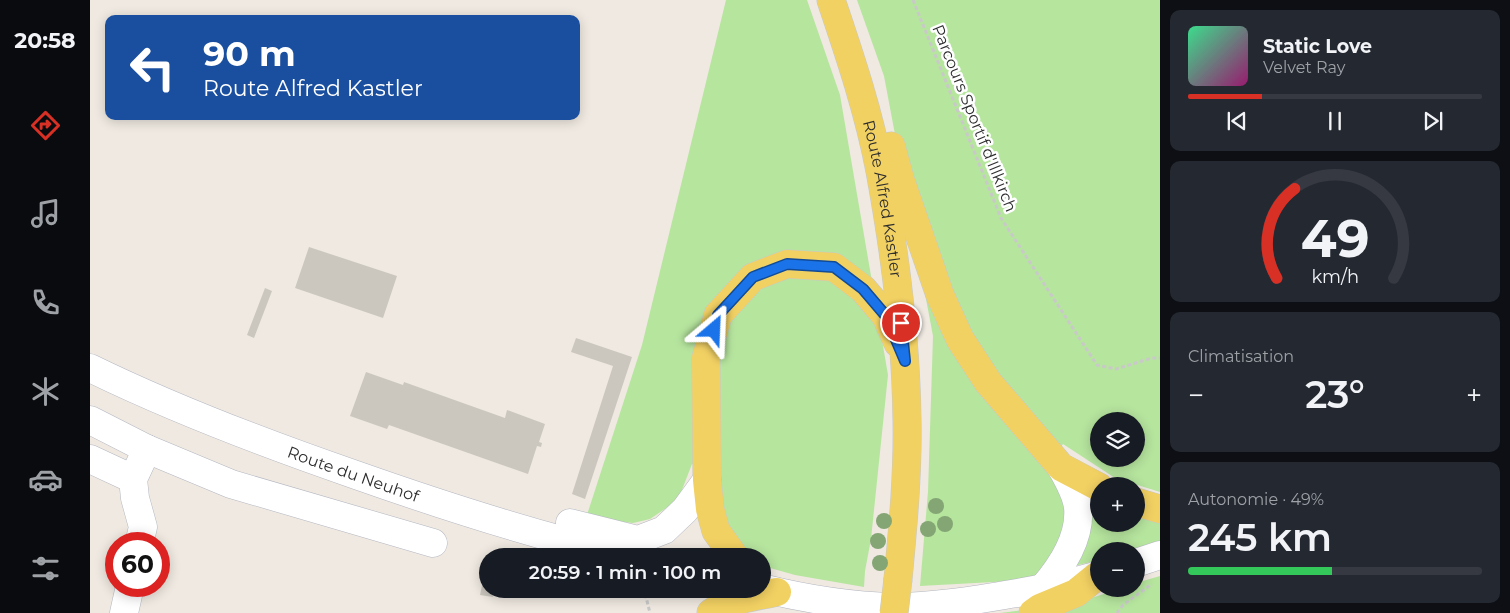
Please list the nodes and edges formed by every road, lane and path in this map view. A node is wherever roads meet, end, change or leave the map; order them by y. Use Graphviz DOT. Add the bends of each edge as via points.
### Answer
graph roads {
  1 [pos="832,0"];
  2 [pos="913,0"];
  3 [pos="1160,358"];
  4 [pos="905,361"];
  5 [pos="90,368"];
  6 [pos="90,420"];
  7 [pos="147,449"];
  8 [pos="90,459"];
  9 [pos="1061,467"];
  10 [pos="133,479"];
  11 [pos="707,480"];
  12 [pos="1090,482"];
  13 [pos="1145,505"];
  14 [pos="1160,509"];
  15 [pos="141,532"];
  16 [pos="539,533"];
  17 [pos="433,543"];
  18 [pos="594,548"];
  19 [pos="728,548"];
  20 [pos="1160,555"];
  21 [pos="1145,560"];
  22 [pos="1160,581"];
  23 [pos="1090,582"];
  24 [pos="771,588"];
  25 [pos="128,597"];
  26 [pos="646,598"];
  27 [pos="743,598"];
  28 [pos="1038,601"];
  29 [pos="124,613"];
  30 [pos="650,613"];
  31 [pos="711,613"];
  32 [pos="894,613"];
  33 [pos="1118,613"];
  1 -- 4 [label="main road, Route Alfred Kastler" via="857,78 880,170"];
  1 -- 9 [label="main road" via="854,38 872,82 900,179 940,295 960,339 988,382"];
  2 -- 3 [label="path, Parcours Sportif d'Illkirch" via="1001,218 1097,365 1116,369"];
  4 -- 11 [label="main road" via="886,316 863,289 834,267 787,264 753,277 718,315 706,358"];
  4 -- 32 [label="main road, Route Alfred Kastler, bridge" via="907,422 902,533"];
  5 -- 16 [label="street, Route du Neuhof" via="165,402 301,456 403,492"];
  6 -- 7 [label="street"];
  7 -- 10 [label="street"];
  7 -- 17 [label="street" via="231,484"];
  8 -- 10 [label="street"];
  9 -- 12 [label="main road"];
  9 -- 28 [label="street" via="1078,507 1076,528 1060,569"];
  10 -- 15 [label="street"];
  11 -- 16 [label="street" via="685,510 664,530 638,540 569,522"];
  11 -- 19 [label="main road" via="716,531"];
  13 -- 14 [label="main road"];
  16 -- 18 [label="street, Route du Neuhof"];
  20 -- 21 [label="street"];
  22 -- 33 [label="path" via="1123,605"];
  23 -- 28 [label="main road" via="1076,593 1040,608"];
  24 -- 28 [label="street" via="810,599 895,607"];
  25 -- 29 [label="street"];
  26 -- 30 [label="path"];
  27 -- 31 [label="main road"];
}
